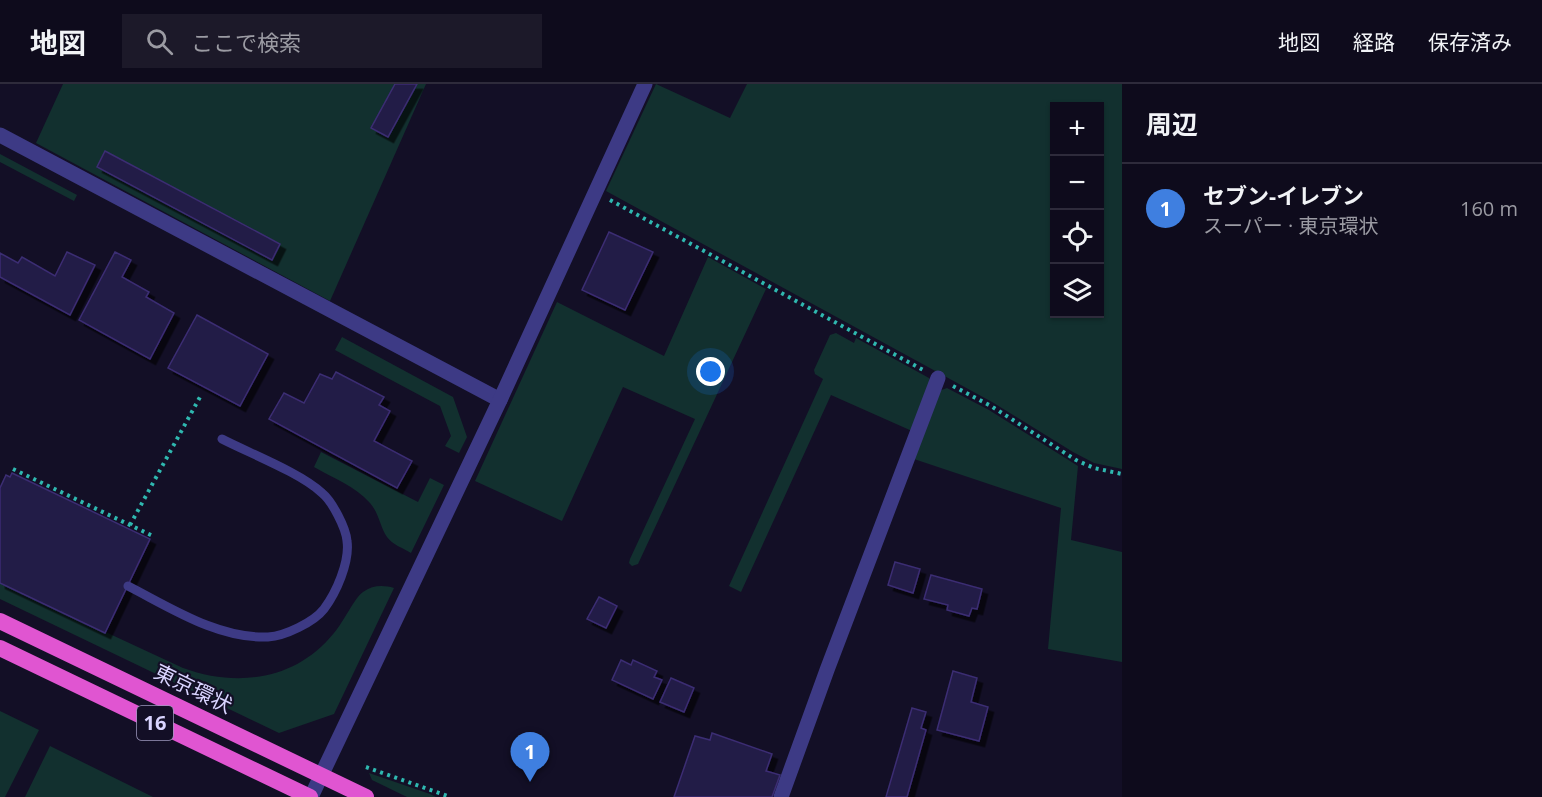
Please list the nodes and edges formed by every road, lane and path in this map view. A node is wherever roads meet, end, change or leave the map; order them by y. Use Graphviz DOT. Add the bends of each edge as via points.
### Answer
graph roads {
  1 [pos="645,84"];
  2 [pos="0,135"];
  3 [pos="596,193"];
  4 [pos="938,378"];
  5 [pos="200,397"];
  6 [pos="500,400"];
  7 [pos="222,439"];
  8 [pos="12,469"];
  9 [pos="1122,474"];
  10 [pos="130,525"];
  11 [pos="155,537"];
  12 [pos="128,586"];
  13 [pos="0,621"];
  14 [pos="0,648"];
  15 [pos="366,767"];
  16 [pos="322,776"];
  17 [pos="311,797"];
  18 [pos="366,797"];
  19 [pos="450,797"];
  20 [pos="781,797"];
  1 -- 3 [label="street"];
  2 -- 6 [label="street"];
  3 -- 4 [label="path"];
  3 -- 6 [label="street"];
  4 -- 9 [label="path" via="1076,459"];
  4 -- 20 [label="street"];
  5 -- 10 [label="path"];
  6 -- 16 [label="street"];
  7 -- 12 [label="lane" via="301,478 323,493 337,514 347,541 343,574 323,610 295,630 269,637 236,635 208,626"];
  8 -- 10 [label="path"];
  10 -- 11 [label="path"];
  13 -- 16 [label="highway, 東京環状 / 16"];
  14 -- 17 [label="highway, 16"];
  15 -- 19 [label="path"];
  16 -- 17 [label="street"];
  16 -- 18 [label="highway, 東京環状 / 16"];
}
